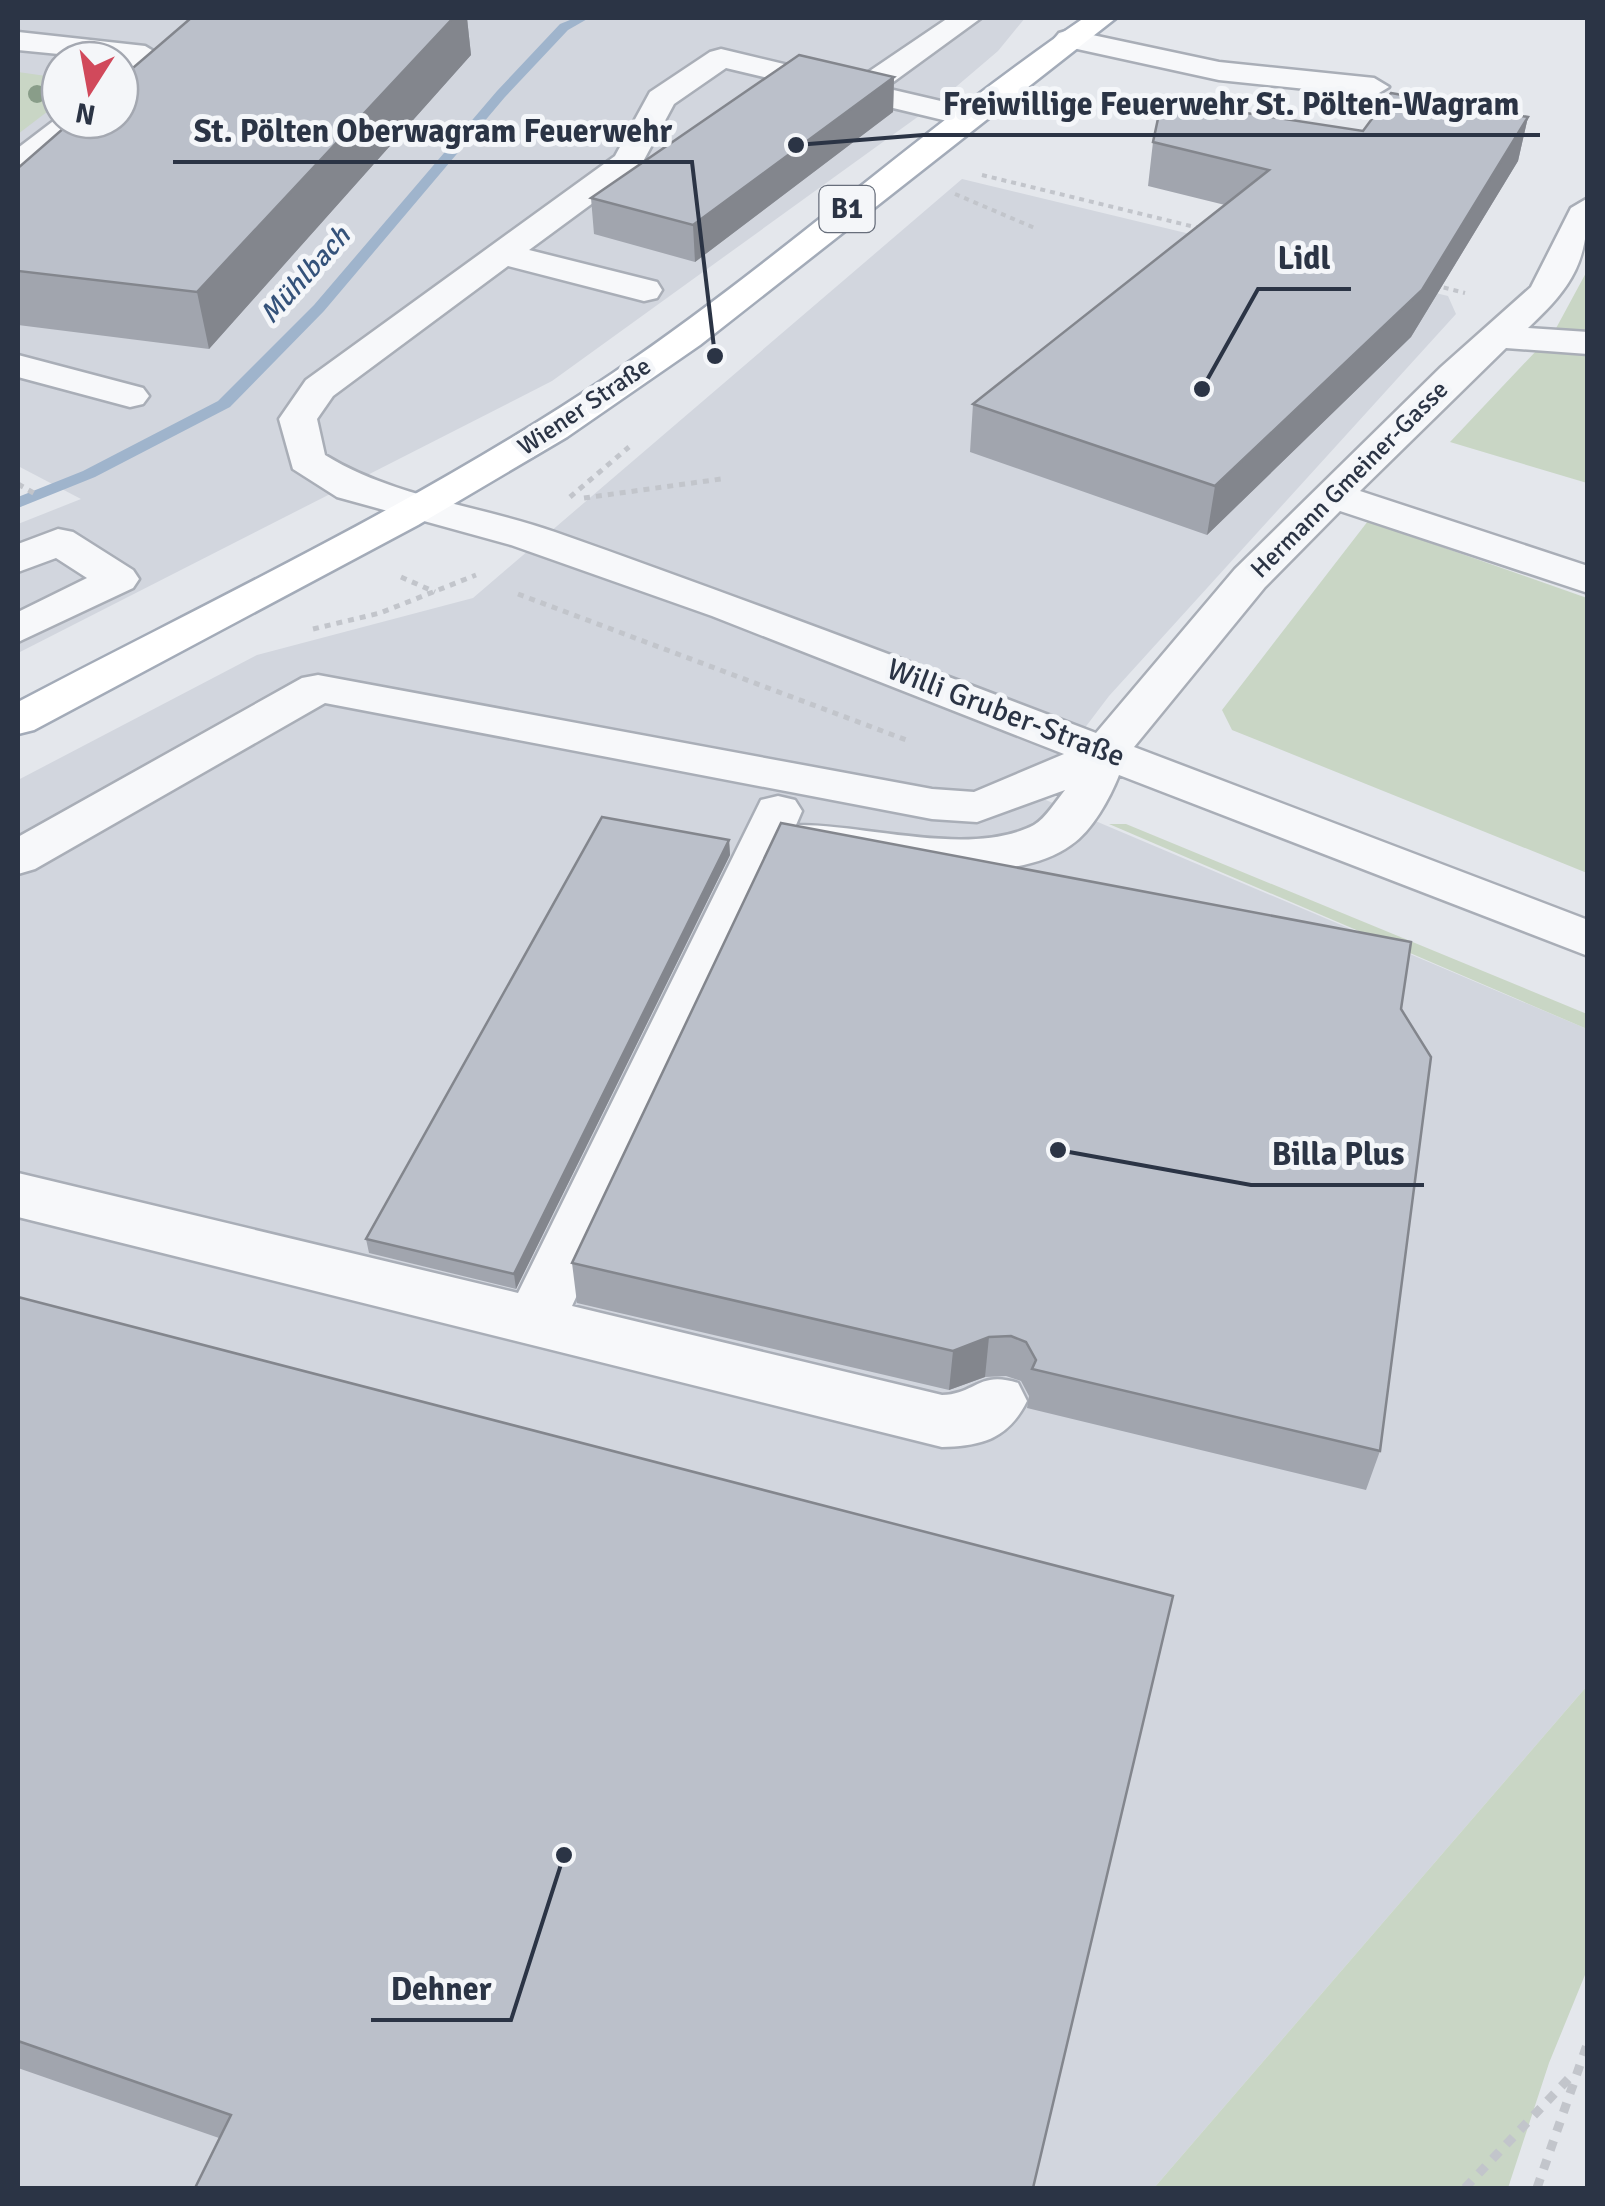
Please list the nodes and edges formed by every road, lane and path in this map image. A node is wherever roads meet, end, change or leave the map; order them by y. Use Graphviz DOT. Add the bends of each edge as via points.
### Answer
graph roads {
  1 [pos="967,18"];
  2 [pos="1102,18"];
  3 [pos="1069,40"];
  4 [pos="1374,87"];
  5 [pos="860,91"];
  6 [pos="964,116"];
  7 [pos="53,140"];
  8 [pos="18,161"];
  9 [pos="976,174"];
  10 [pos="953,193"];
  11 [pos="1587,210"];
  12 [pos="1037,229"];
  13 [pos="1204,229"];
  14 [pos="502,254"];
  15 [pos="1432,285"];
  16 [pos="644,290"];
  17 [pos="1528,308"];
  18 [pos="1494,336"];
  19 [pos="1588,343"];
  20 [pos="18,366"];
  21 [pos="130,396"];
  22 [pos="721,479"];
  23 [pos="1334,494"];
  24 [pos="567,500"];
  25 [pos="417,508"];
  26 [pos="18,560"];
  27 [pos="1588,580"];
  28 [pos="18,628"];
  29 [pos="18,720"];
  30 [pos="1106,752"];
  31 [pos="795,776"];
  32 [pos="763,841"];
  33 [pos="18,858"];
  34 [pos="1588,939"];
  35 [pos="18,1195"];
  36 [pos="534,1323"];
  37 [pos="996,1401"];
  38 [pos="1588,2042"];
  39 [pos="1574,2074"];
  40 [pos="1465,2188"];
  41 [pos="1538,2188"];
  1 -- 5 [label="street"];
  2 -- 3 [label="main road, Wiener Straße / B1"];
  3 -- 4 [label="street" via="1219,71"];
  3 -- 6 [label="main road, Wiener Straße / B1"];
  5 -- 6 [label="street, Willi Gruber-Straße"];
  5 -- 14 [label="street, Willi Gruber-Straße" via="722,58 661,99 628,162"];
  6 -- 25 [label="main road, Wiener Straße / B1" via="627,380"];
  7 -- 8 [label="street"];
  9 -- 13 [label="path"];
  10 -- 12 [label="path"];
  11 -- 17 [label="street, Hermann Gmeiner-Gasse" via="1546,292"];
  14 -- 16 [label="street"];
  14 -- 25 [label="street, Willi Gruber-Straße" via="319,388 298,419 307,460 351,488"];
  15 -- 17 [label="path"];
  17 -- 18 [label="street, Hermann Gmeiner-Gasse"];
  18 -- 19 [label="street"];
  18 -- 23 [label="street, Hermann Gmeiner-Gasse"];
  20 -- 21 [label="street"];
  22 -- 24 [label="path"];
  23 -- 27 [label="street"];
  23 -- 30 [label="street, Hermann Gmeiner-Gasse" via="1250,578"];
  25 -- 29 [label="main road, Wiener Straße / B1"];
  25 -- 30 [label="street, Willi Gruber-Straße" via="542,542"];
  26 -- 28 [label="street" via="58,542 118,579"];
  30 -- 31 [label="street" via="976,807"];
  30 -- 32 [label="street" via="1087,794 1055,834 1021,848 939,856 832,840"];
  30 -- 34 [label="street, Willi Gruber-Straße"];
  31 -- 32 [label="street"];
  31 -- 33 [label="street" via="318,688"];
  32 -- 36 [label="street"];
  35 -- 36 [label="street"];
  36 -- 37 [label="street" via="942,1422 975,1420"];
  38 -- 39 [label="path"];
  39 -- 40 [label="path"];
  39 -- 41 [label="path"];
}
